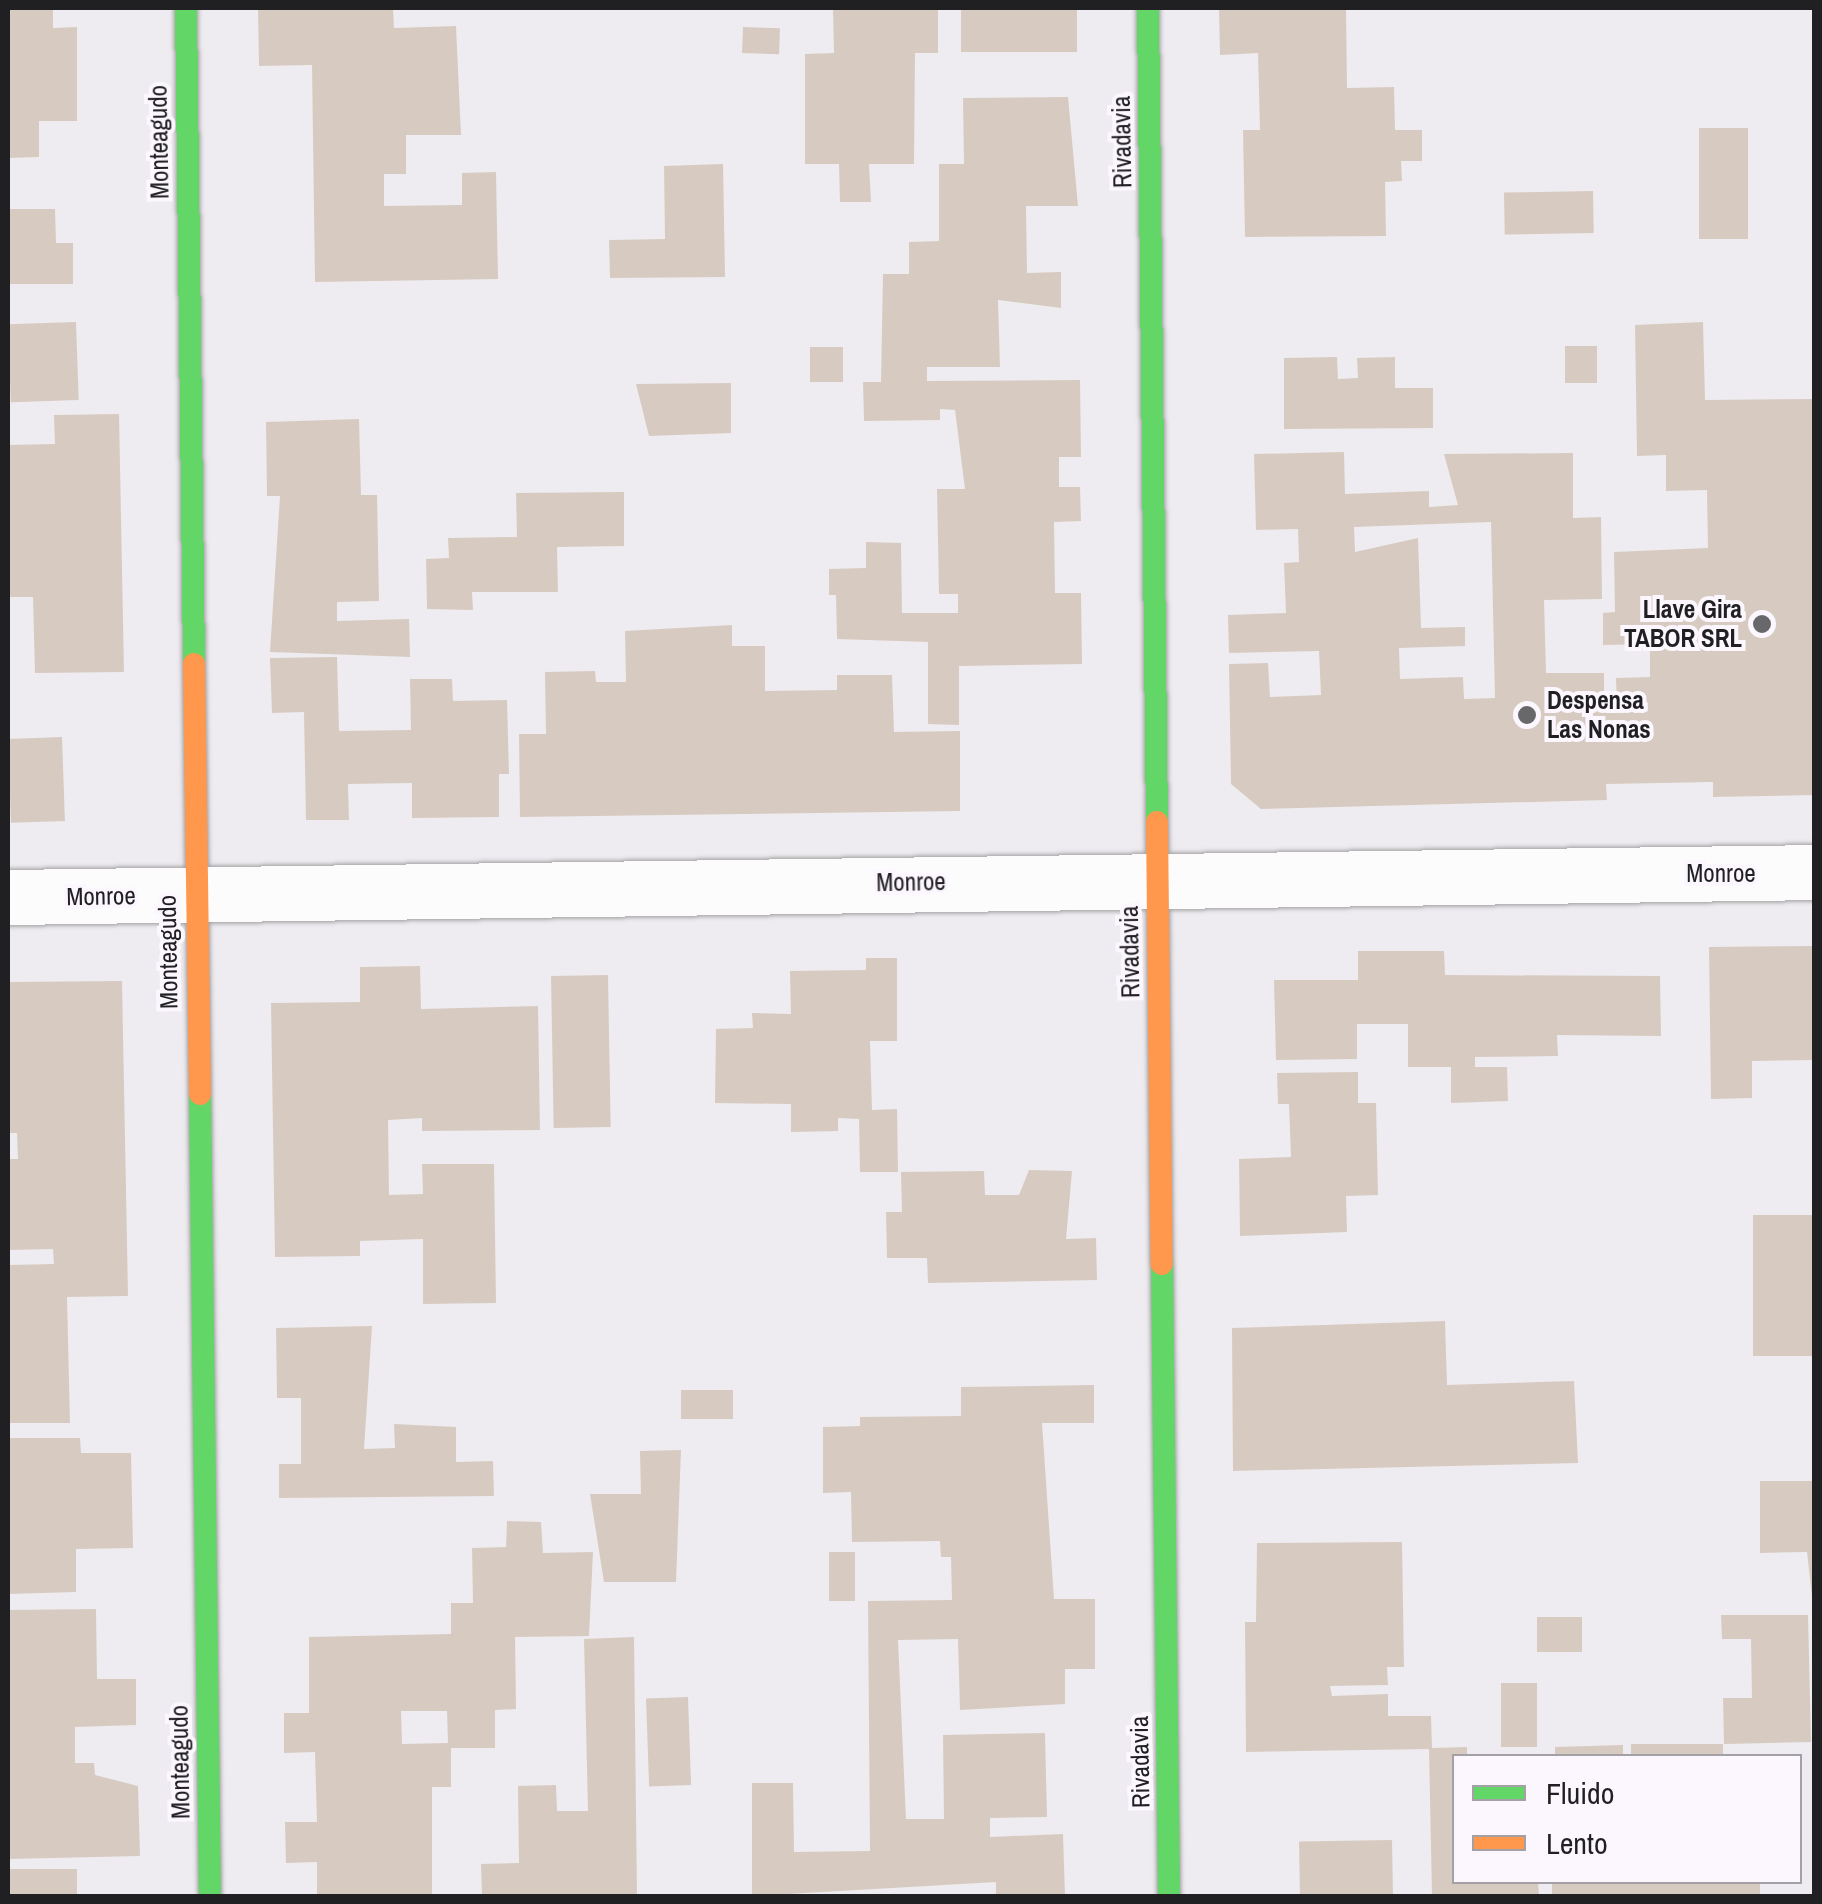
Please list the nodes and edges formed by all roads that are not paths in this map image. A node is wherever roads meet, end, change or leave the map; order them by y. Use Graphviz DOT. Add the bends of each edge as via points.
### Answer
graph roads {
  1 [pos="186,8"];
  2 [pos="1148,8"];
  3 [pos="1814,872"];
  4 [pos="1156,878"];
  5 [pos="194,895"];
  6 [pos="8,897"];
  7 [pos="210,1896"];
  8 [pos="1169,1896"];
  1 -- 5 [label="street, Monteagudo"];
  2 -- 4 [label="street, Rivadavia"];
  3 -- 4 [label="street, Monroe"];
  4 -- 5 [label="street, Monroe"];
  4 -- 8 [label="street, Rivadavia"];
  5 -- 6 [label="street, Monroe"];
  5 -- 7 [label="street, Monteagudo"];
}
